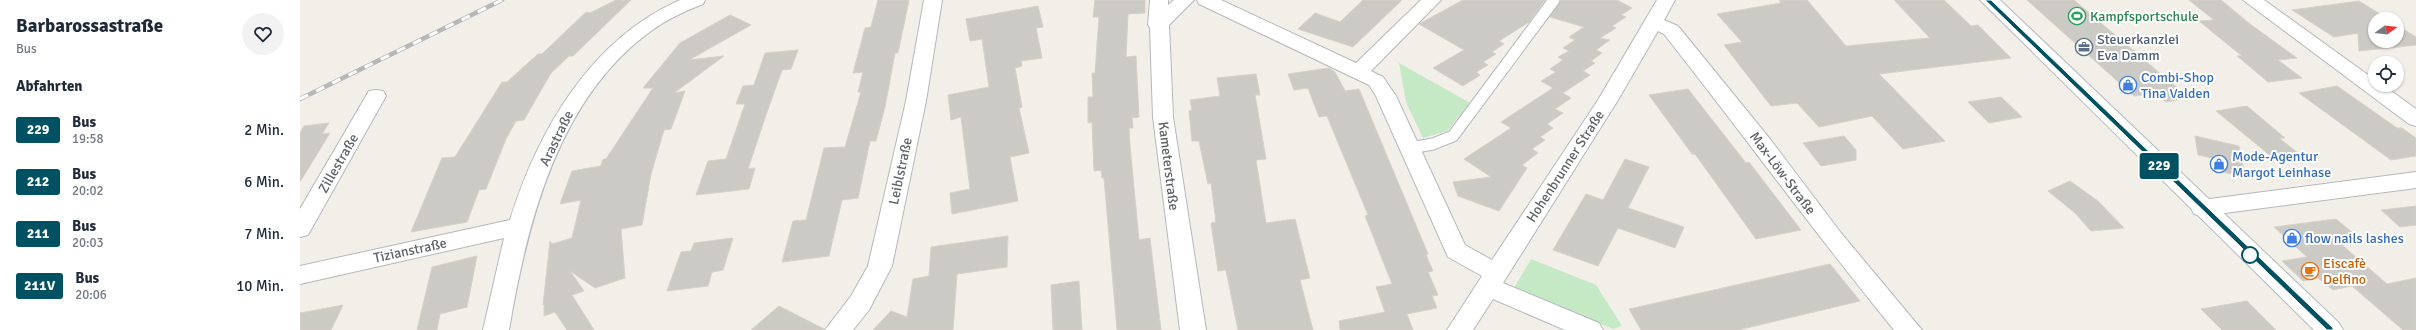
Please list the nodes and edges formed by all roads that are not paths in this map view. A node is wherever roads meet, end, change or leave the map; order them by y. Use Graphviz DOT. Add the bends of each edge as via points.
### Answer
graph roads {
  1 [pos="696,0"];
  2 [pos="933,0"];
  3 [pos="1159,0"];
  4 [pos="1185,0"];
  5 [pos="1206,0"];
  6 [pos="1432,0"];
  7 [pos="1554,0"];
  8 [pos="1666,0"];
  9 [pos="1989,0"];
  10 [pos="2252,0"];
  11 [pos="1653,22"];
  12 [pos="1158,25"];
  13 [pos="1358,72"];
  14 [pos="376,96"];
  15 [pos="2416,119"];
  16 [pos="1410,148"];
  17 [pos="2416,180"];
  18 [pos="2202,208"];
  19 [pos="520,226"];
  20 [pos="300,229"];
  21 [pos="300,274"];
  22 [pos="1492,281"];
  23 [pos="496,330"];
  24 [pos="838,330"];
  25 [pos="1193,330"];
  26 [pos="1460,330"];
  27 [pos="1590,330"];
  28 [pos="1907,330"];
  29 [pos="2330,330"];
  1 -- 19 [label="street, Arastraße" via="640,29 604,64 583,91 555,137"];
  2 -- 24 [label="street, Leiblstraße" via="916,101 880,266 860,303"];
  3 -- 12 [label="street, Kameterstraße"];
  4 -- 12 [label="street"];
  5 -- 13 [label="street"];
  6 -- 13 [label="street"];
  7 -- 16 [label="lane" via="1453,136 1433,144"];
  8 -- 11 [label="street, Hohenbrunner Straße"];
  9 -- 18 [label="street"];
  10 -- 15 [label="street"];
  11 -- 22 [label="street, Hohenbrunner Straße" via="1608,100"];
  11 -- 28 [label="street, Max-Löw-Straße" via="1671,30"];
  12 -- 25 [label="street, Kameterstraße" via="1163,117"];
  13 -- 16 [label="street" via="1376,82 1386,96"];
  14 -- 20 [label="street, Zillestraße"];
  16 -- 22 [label="street" via="1456,250"];
  17 -- 18 [label="street"];
  18 -- 29 [label="street"];
  19 -- 21 [label="street, Tizianstraße"];
  19 -- 23 [label="street, Arastraße" via="504,284"];
  22 -- 26 [label="street, Hohenbrunner Straße"];
  22 -- 27 [label="street"];
}
